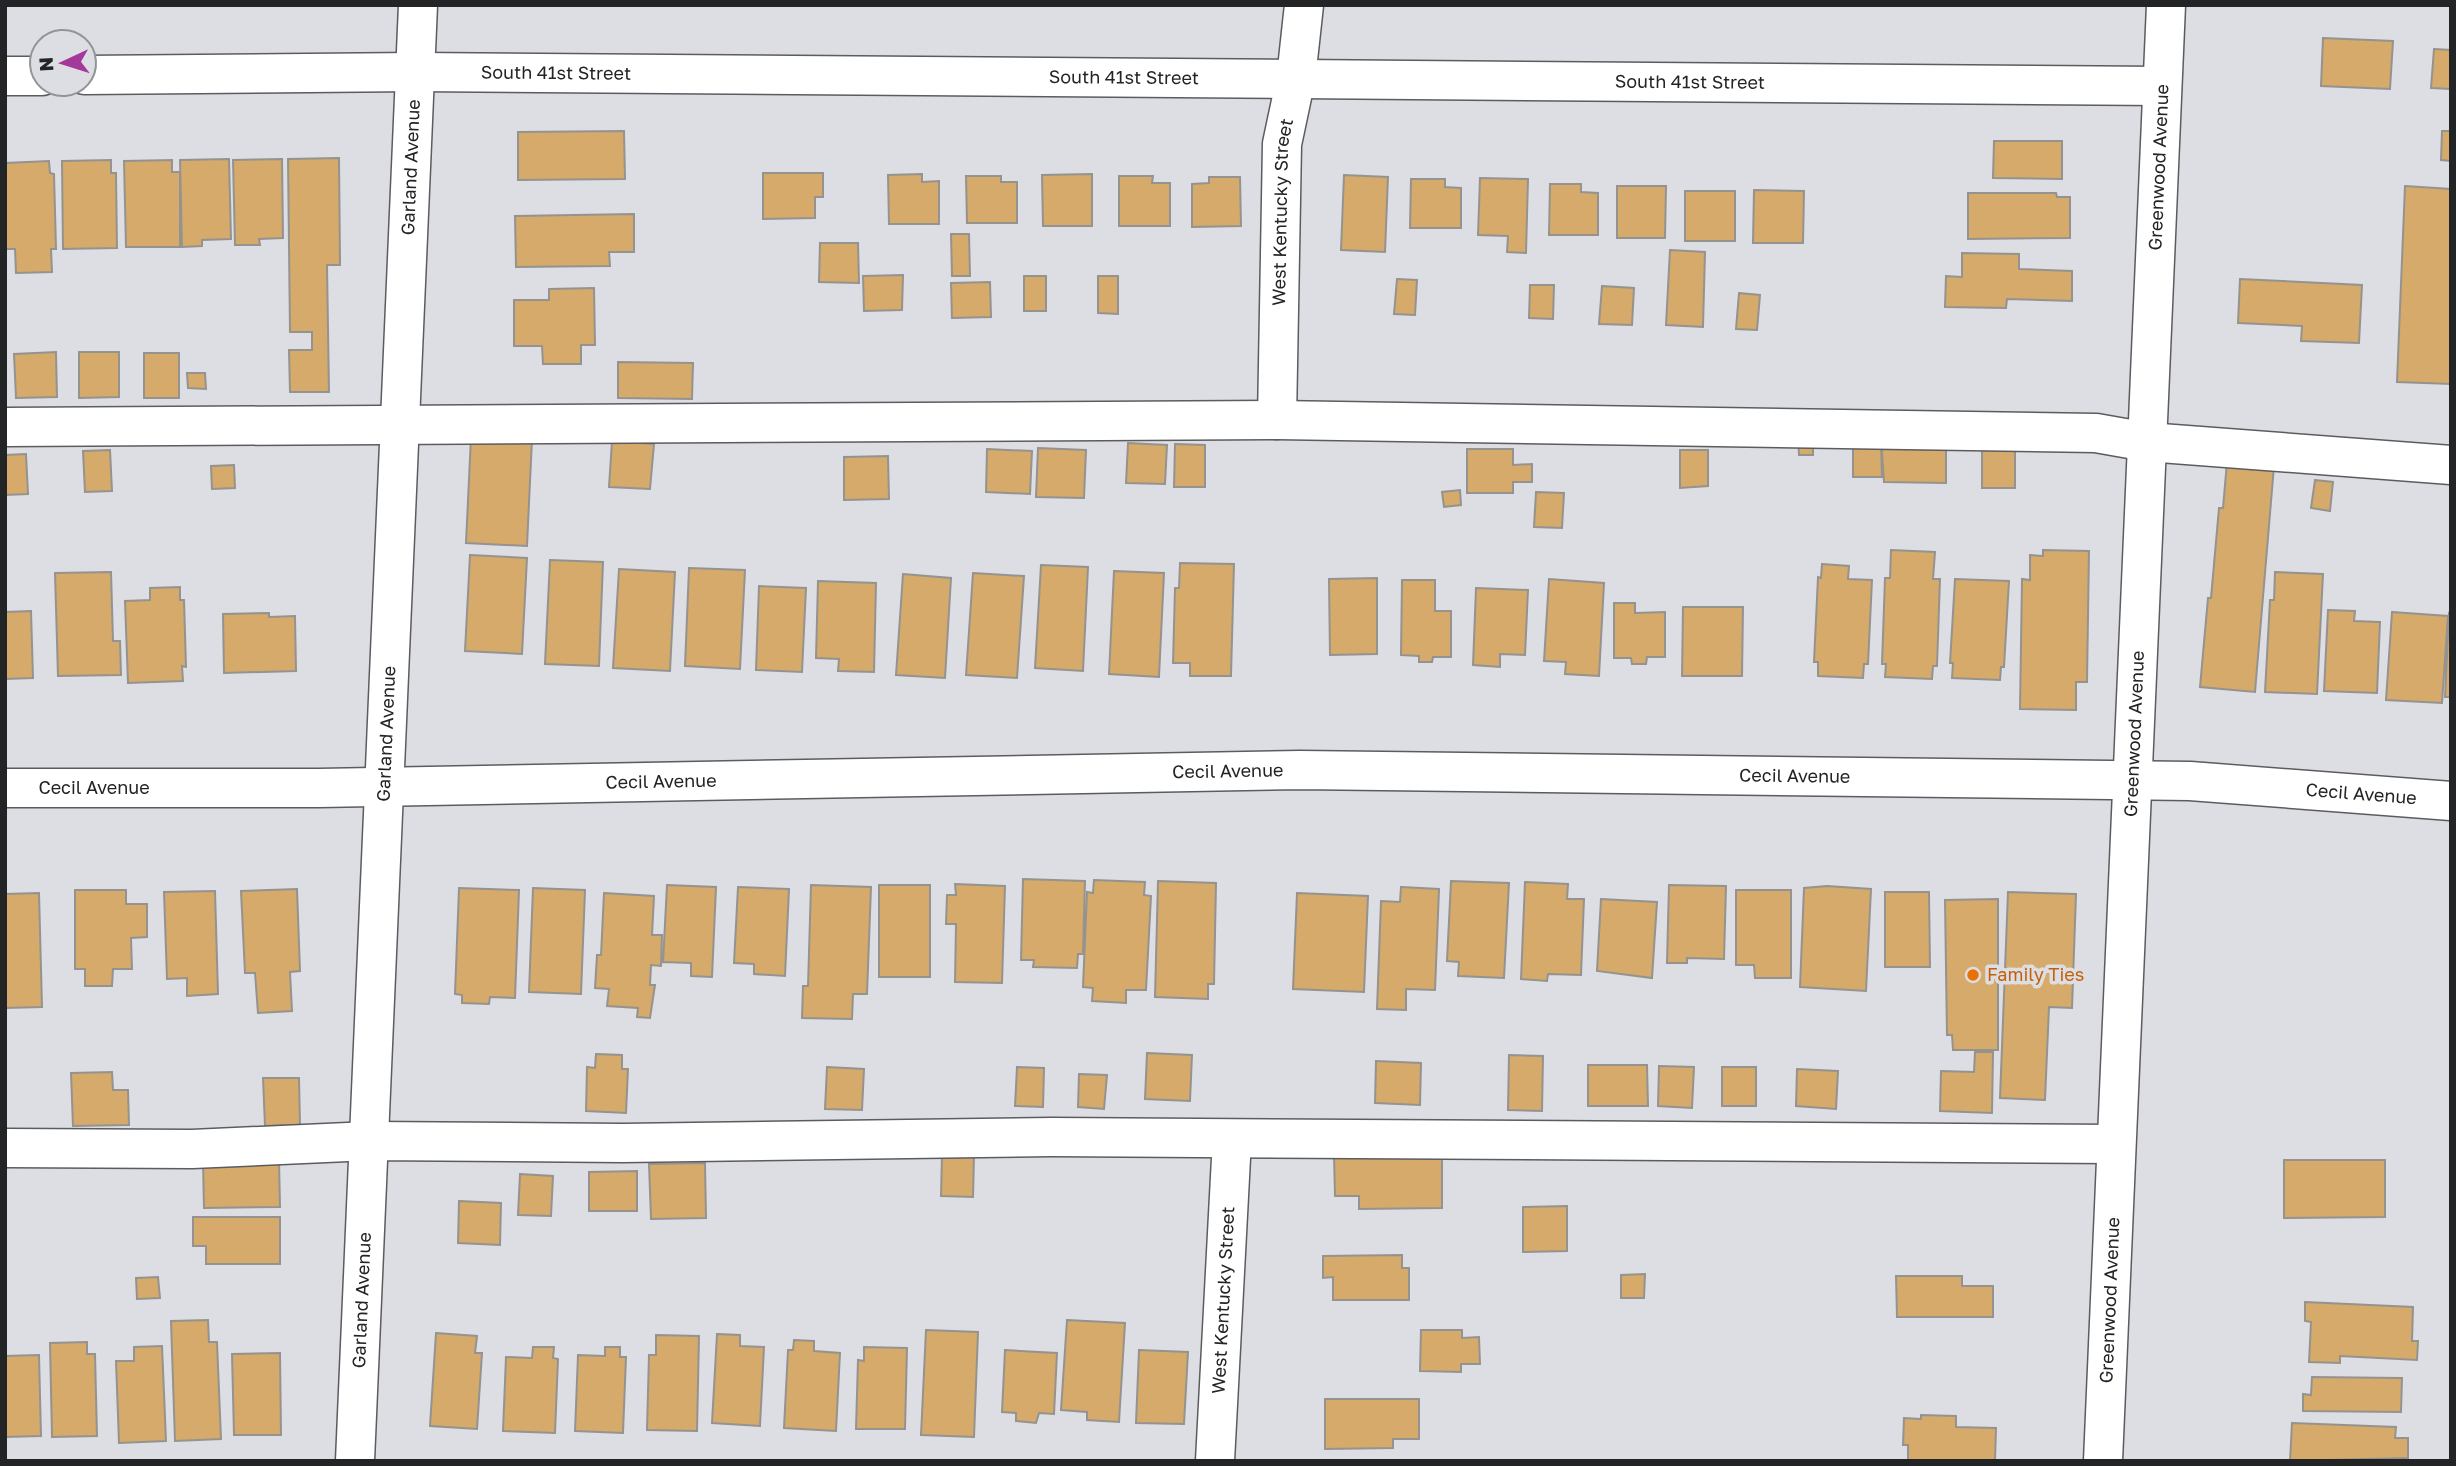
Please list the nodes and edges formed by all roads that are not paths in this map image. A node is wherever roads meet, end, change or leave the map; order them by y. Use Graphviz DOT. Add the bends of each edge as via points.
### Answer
graph roads {
  1 [pos="418,5"];
  2 [pos="1304,5"];
  3 [pos="2166,5"];
  4 [pos="415,72"];
  5 [pos="98,75"];
  6 [pos="5,76"];
  7 [pos="28,76"];
  8 [pos="1296,78"];
  9 [pos="2162,86"];
  10 [pos="1277,420"];
  11 [pos="400,423"];
  12 [pos="5,427"];
  13 [pos="2147,442"];
  14 [pos="2451,465"];
  15 [pos="2132,781"];
  16 [pos="386,787"];
  17 [pos="5,788"];
  18 [pos="2451,801"];
  19 [pos="1232,1139"];
  20 [pos="370,1141"];
  21 [pos="2116,1144"];
  22 [pos="5,1148"];
  23 [pos="355,1461"];
  24 [pos="1215,1461"];
  25 [pos="2103,1461"];
  1 -- 4 [label="street, Garland Avenue"];
  2 -- 8 [label="street, West Kentucky Street"];
  3 -- 9 [label="street, Greenwood Avenue"];
  4 -- 5 [label="street, South 41st Street"];
  4 -- 8 [label="street, South 41st Street"];
  4 -- 11 [label="street, Garland Avenue"];
  6 -- 7 [label="street"];
  8 -- 9 [label="street, South 41st Street"];
  8 -- 10 [label="street, West Kentucky Street" via="1282,144"];
  9 -- 13 [label="street, Greenwood Avenue"];
  10 -- 11 [label="street"];
  10 -- 13 [label="street" via="2096,433"];
  11 -- 12 [label="street"];
  11 -- 16 [label="street, Garland Avenue"];
  13 -- 14 [label="street"];
  13 -- 15 [label="street, Greenwood Avenue"];
  15 -- 16 [label="street, Cecil Avenue" via="1288,771"];
  15 -- 18 [label="street, Cecil Avenue" via="2190,781"];
  15 -- 21 [label="street, Greenwood Avenue"];
  16 -- 17 [label="street, Cecil Avenue"];
  16 -- 20 [label="street, Garland Avenue"];
  19 -- 20 [label="street"];
  19 -- 21 [label="street"];
  19 -- 24 [label="street, West Kentucky Street"];
  20 -- 22 [label="street" via="192,1149"];
  20 -- 23 [label="street, Garland Avenue"];
  21 -- 25 [label="street, Greenwood Avenue"];
}
